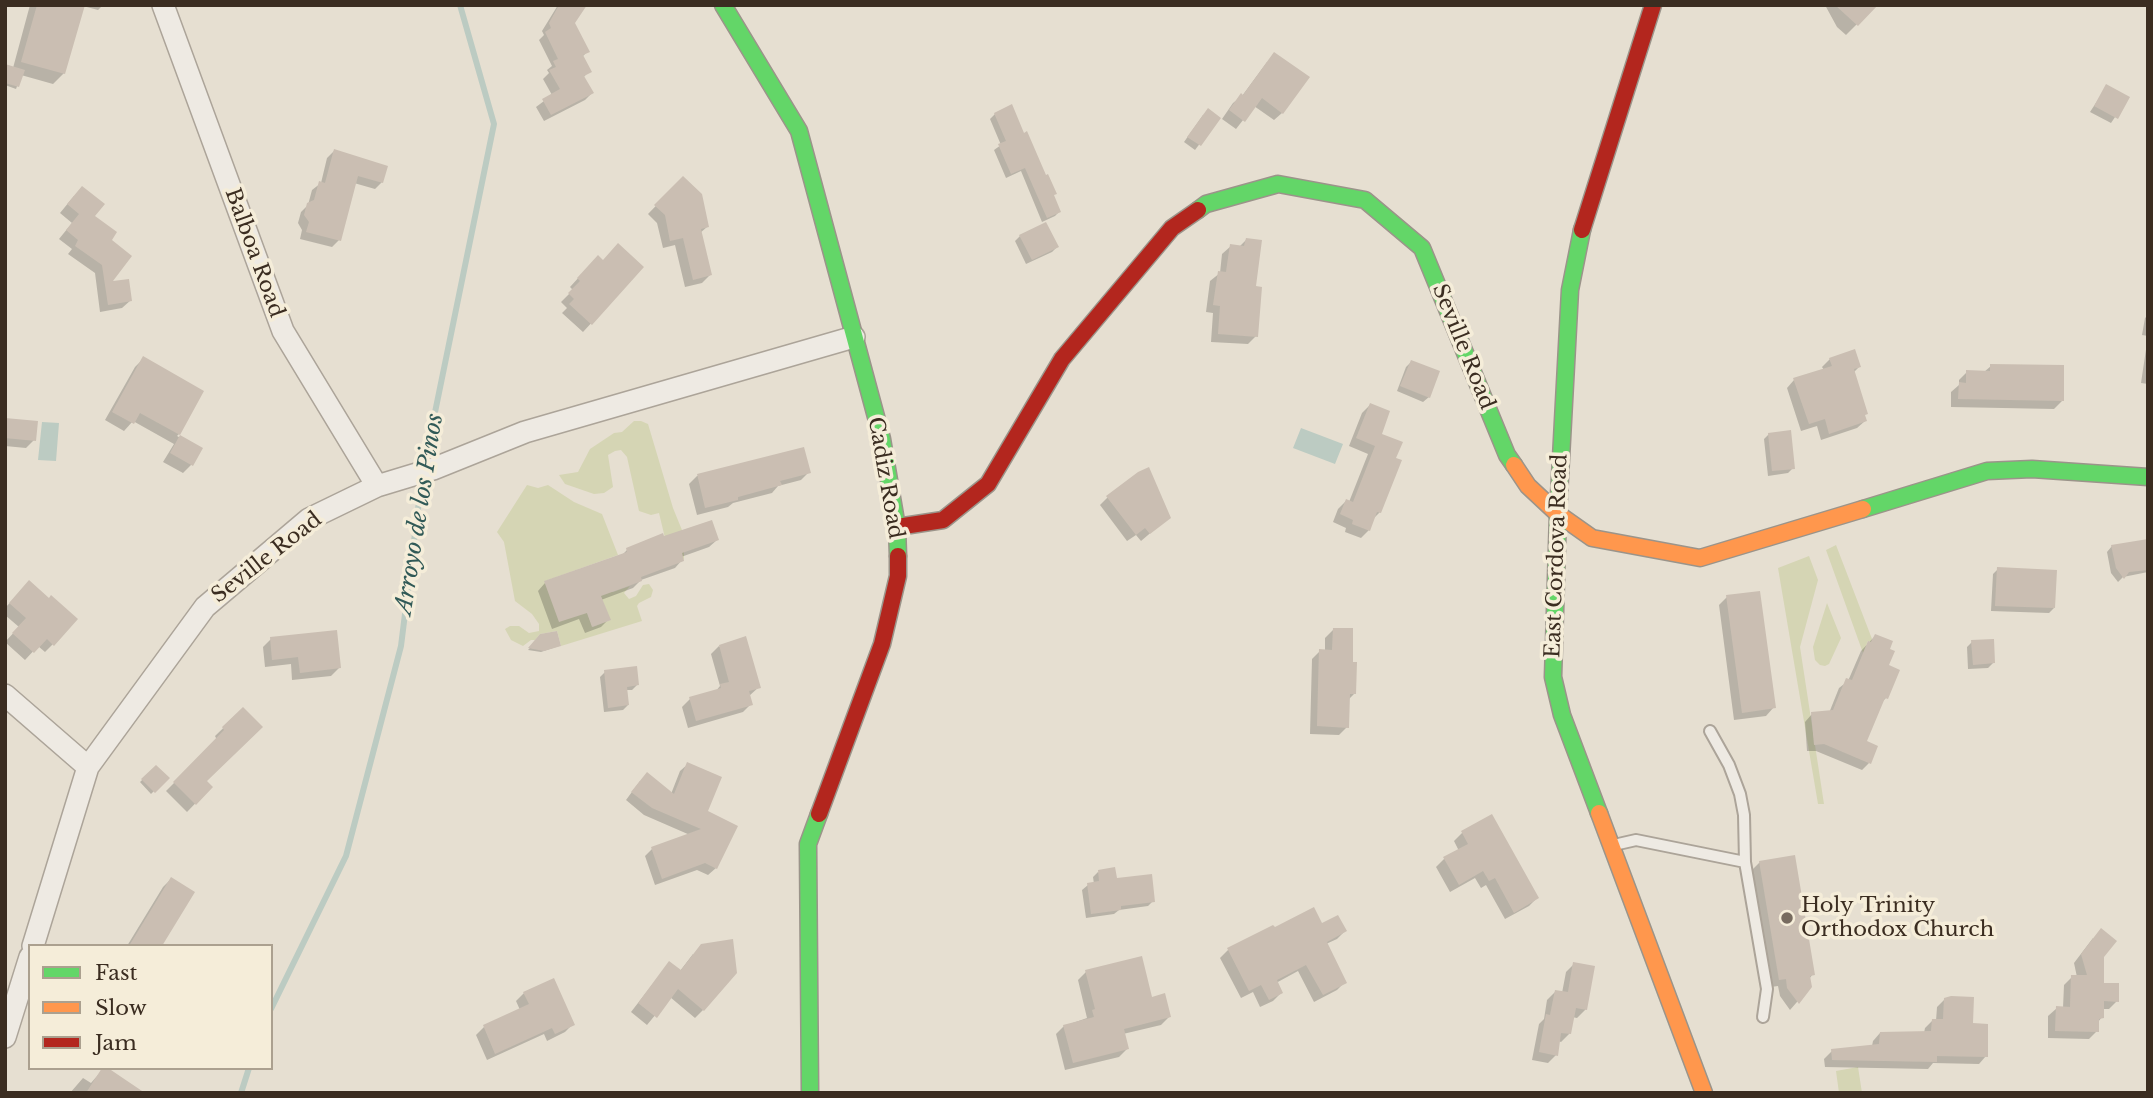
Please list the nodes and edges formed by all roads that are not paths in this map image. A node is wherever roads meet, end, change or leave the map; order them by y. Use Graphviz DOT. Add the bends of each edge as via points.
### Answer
graph roads {
  1 [pos="163,5"];
  2 [pos="723,5"];
  3 [pos="1653,5"];
  4 [pos="855,337"];
  5 [pos="2148,477"];
  6 [pos="377,486"];
  7 [pos="1558,514"];
  8 [pos="897,527"];
  9 [pos="5,695"];
  10 [pos="1710,731"];
  11 [pos="88,766"];
  12 [pos="1611,845"];
  13 [pos="1745,862"];
  14 [pos="34,944"];
  15 [pos="28,963"];
  16 [pos="1763,1017"];
  17 [pos="5,1037"];
  18 [pos="810,1093"];
  19 [pos="1704,1093"];
  1 -- 6 [label="street, Balboa Road" via="283,331"];
  2 -- 4 [label="street, Cadiz Road" via="799,131"];
  3 -- 7 [label="street, East Cordova Road" via="1575,258 1567,321"];
  4 -- 6 [label="street, Seville Road" via="525,432 423,473"];
  4 -- 8 [label="street, Cadiz Road" via="882,439"];
  5 -- 7 [label="street, Seville Road" via="1987,471 1700,558 1592,538"];
  6 -- 11 [label="street, Seville Road" via="309,520 205,607"];
  7 -- 8 [label="street, Seville Road" via="1528,486 1507,455 1422,248 1365,200 1278,184 1206,204 1172,228 1062,359 988,484 943,520"];
  7 -- 12 [label="street, East Cordova Road" via="1553,677 1562,715"];
  8 -- 18 [label="street, Cadiz Road" via="898,576 882,644 808,844"];
  9 -- 11 [label="street"];
  10 -- 13 [label="lane" via="1740,794"];
  11 -- 14 [label="street, Seville Road"];
  12 -- 13 [label="lane" via="1636,840"];
  12 -- 19 [label="street, East Cordova Road"];
  13 -- 16 [label="lane" via="1767,989"];
  15 -- 17 [label="street"];
}
